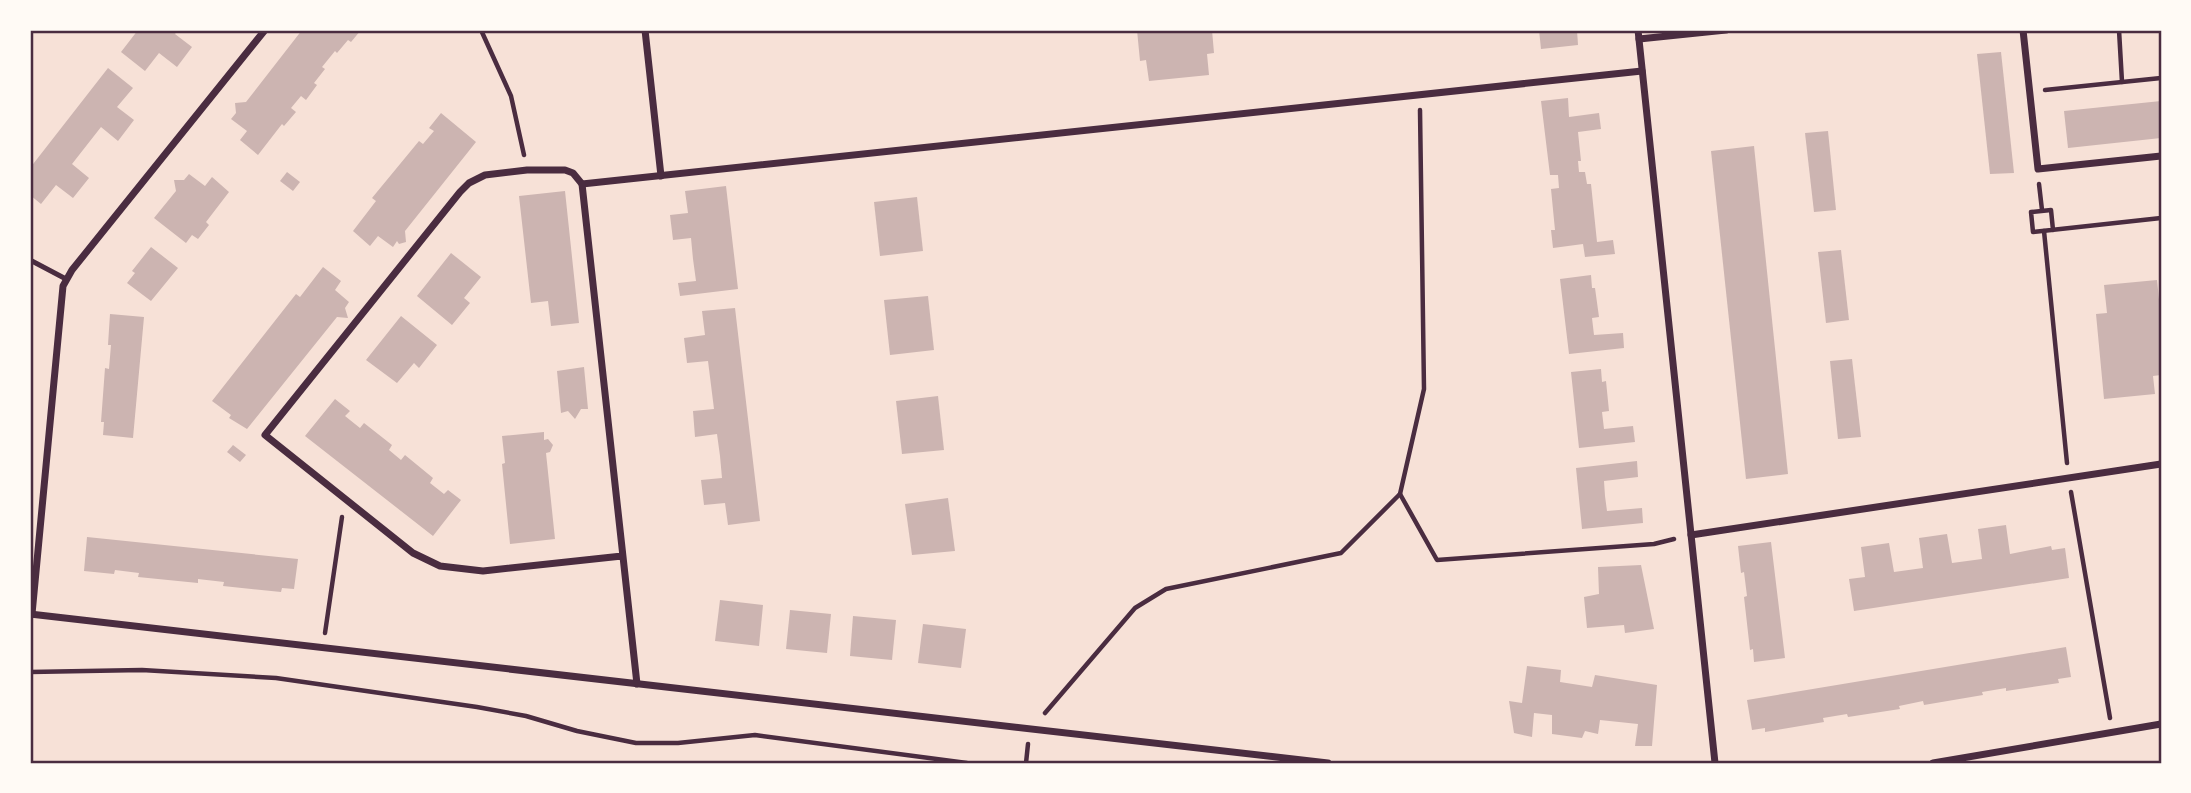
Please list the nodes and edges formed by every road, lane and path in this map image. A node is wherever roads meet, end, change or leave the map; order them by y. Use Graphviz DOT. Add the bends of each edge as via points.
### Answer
graph roads {
  1 [pos="265,30"];
  2 [pos="481,30"];
  3 [pos="645,30"];
  4 [pos="1638,30"];
  5 [pos="1726,30"];
  6 [pos="2022,30"];
  7 [pos="2119,30"];
  8 [pos="1639,39"];
  9 [pos="1642,71"];
  10 [pos="2161,78"];
  11 [pos="2122,82"];
  12 [pos="2030,92"];
  13 [pos="1419,95"];
  14 [pos="2161,156"];
  15 [pos="527,170"];
  16 [pos="661,176"];
  17 [pos="582,184"];
  18 [pos="2040,193"];
  19 [pos="2042,211"];
  20 [pos="2161,218"];
  21 [pos="2053,230"];
  22 [pos="2044,231"];
  23 [pos="2045,248"];
  24 [pos="30,260"];
  25 [pos="66,279"];
  26 [pos="2161,464"];
  27 [pos="1400,494"];
  28 [pos="344,500"];
  29 [pos="1691,535"];
  30 [pos="622,556"];
  31 [pos="31,614"];
  32 [pos="322,648"];
  33 [pos="30,671"];
  34 [pos="637,684"];
  35 [pos="2161,724"];
  36 [pos="1030,730"];
  37 [pos="967,763"];
  38 [pos="1328,763"];
  39 [pos="1715,763"];
  40 [pos="1933,763"];
  1 -- 25 [label="street"];
  2 -- 15 [label="path" via="511,96"];
  3 -- 16 [label="street"];
  4 -- 8 [label="street"];
  5 -- 8 [label="street"];
  6 -- 12 [label="street"];
  7 -- 11 [label="path"];
  8 -- 9 [label="street"];
  9 -- 13 [label="street"];
  9 -- 29 [label="street"];
  10 -- 11 [label="path"];
  11 -- 12 [label="path"];
  12 -- 14 [label="street" via="2038,169"];
  13 -- 16 [label="street"];
  13 -- 27 [label="path" via="1423,389"];
  15 -- 17 [label="street" via="565,170"];
  15 -- 28 [label="street" via="485,175 469,183 265,435"];
  16 -- 17 [label="street"];
  17 -- 30 [label="street"];
  18 -- 19 [label="path"];
  19 -- 21 [label="path" via="2051,210"];
  19 -- 22 [label="path" via="2031,212 2033,232"];
  20 -- 21 [label="path"];
  21 -- 22 [label="path"];
  22 -- 23 [label="path"];
  24 -- 25 [label="lane"];
  25 -- 31 [label="street"];
  26 -- 29 [label="street"];
  27 -- 29 [label="path" via="1437,560 1654,544"];
  27 -- 36 [label="path" via="1341,554 1155,595 1135,608"];
  28 -- 30 [label="street" via="413,553 455,570"];
  28 -- 32 [label="path"];
  29 -- 39 [label="street"];
  30 -- 34 [label="street"];
  31 -- 32 [label="street"];
  32 -- 34 [label="street"];
  33 -- 37 [label="path" via="142,670 289,679 477,706 636,743 755,735"];
  34 -- 36 [label="street"];
  35 -- 40 [label="street"];
  36 -- 38 [label="street"];
}
